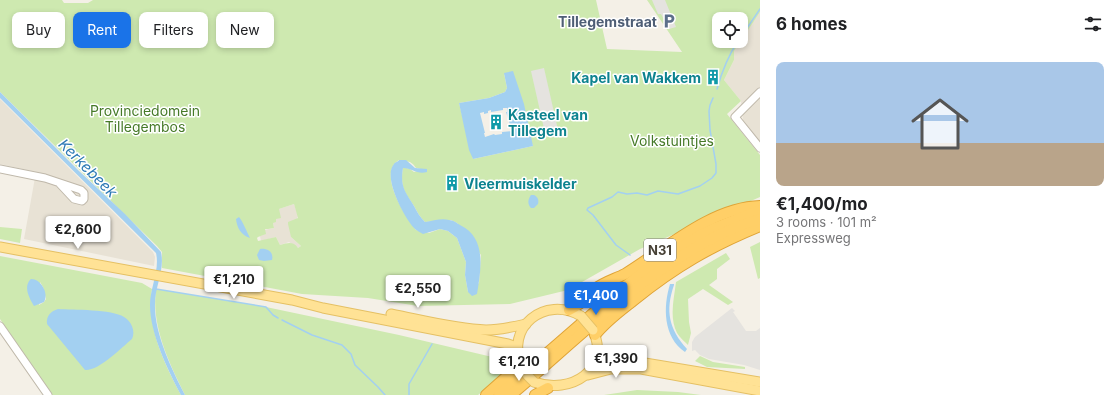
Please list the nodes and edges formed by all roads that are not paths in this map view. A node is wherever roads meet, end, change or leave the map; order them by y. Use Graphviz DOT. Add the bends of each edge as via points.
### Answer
graph roads {
  1 [pos="760,92"];
  2 [pos="760,148"];
  3 [pos="0,169"];
  4 [pos="60,184"];
  5 [pos="760,206"];
  6 [pos="760,210"];
  7 [pos="760,219"];
  8 [pos="760,226"];
  9 [pos="0,246"];
  10 [pos="313,304"];
  11 [pos="569,310"];
  12 [pos="526,324"];
  13 [pos="0,326"];
  14 [pos="594,333"];
  15 [pos="517,348"];
  16 [pos="598,353"];
  17 [pos="521,365"];
  18 [pos="588,375"];
  19 [pos="760,382"];
  20 [pos="548,388"];
  21 [pos="760,391"];
  22 [pos="48,395"];
  23 [pos="486,395"];
  24 [pos="498,395"];
  25 [pos="511,395"];
  26 [pos="535,395"];
  1 -- 2 [label="street" via="735,117"];
  3 -- 4 [label="street" via="45,178"];
  5 -- 11 [label="highway, N31" via="744,207 711,220 625,274 595,289"];
  6 -- 24 [label="highway, N31" via="715,228 650,267"];
  7 -- 25 [label="highway, N31" via="718,235 679,256 620,300"];
  8 -- 14 [label="highway, N31" via="726,240 684,263"];
  9 -- 10 [label="main road"];
  10 -- 12 [label="main road" via="357,308 461,328 487,330"];
  10 -- 15 [label="main road" via="508,344"];
  11 -- 12 [label="main road" via="546,310"];
  11 -- 14 [label="main road, bridge" via="581,316"];
  12 -- 15 [label="main road"];
  13 -- 22 [label="street"];
  14 -- 16 [label="main road"];
  15 -- 17 [label="main road"];
  16 -- 18 [label="main road"];
  16 -- 19 [label="main road"];
  17 -- 20 [label="main road, bridge" via="534,382"];
  17 -- 23 [label="highway"];
  18 -- 20 [label="main road" via="574,386"];
  18 -- 21 [label="main road" via="610,369 641,369"];
  20 -- 26 [label="highway"];
}
